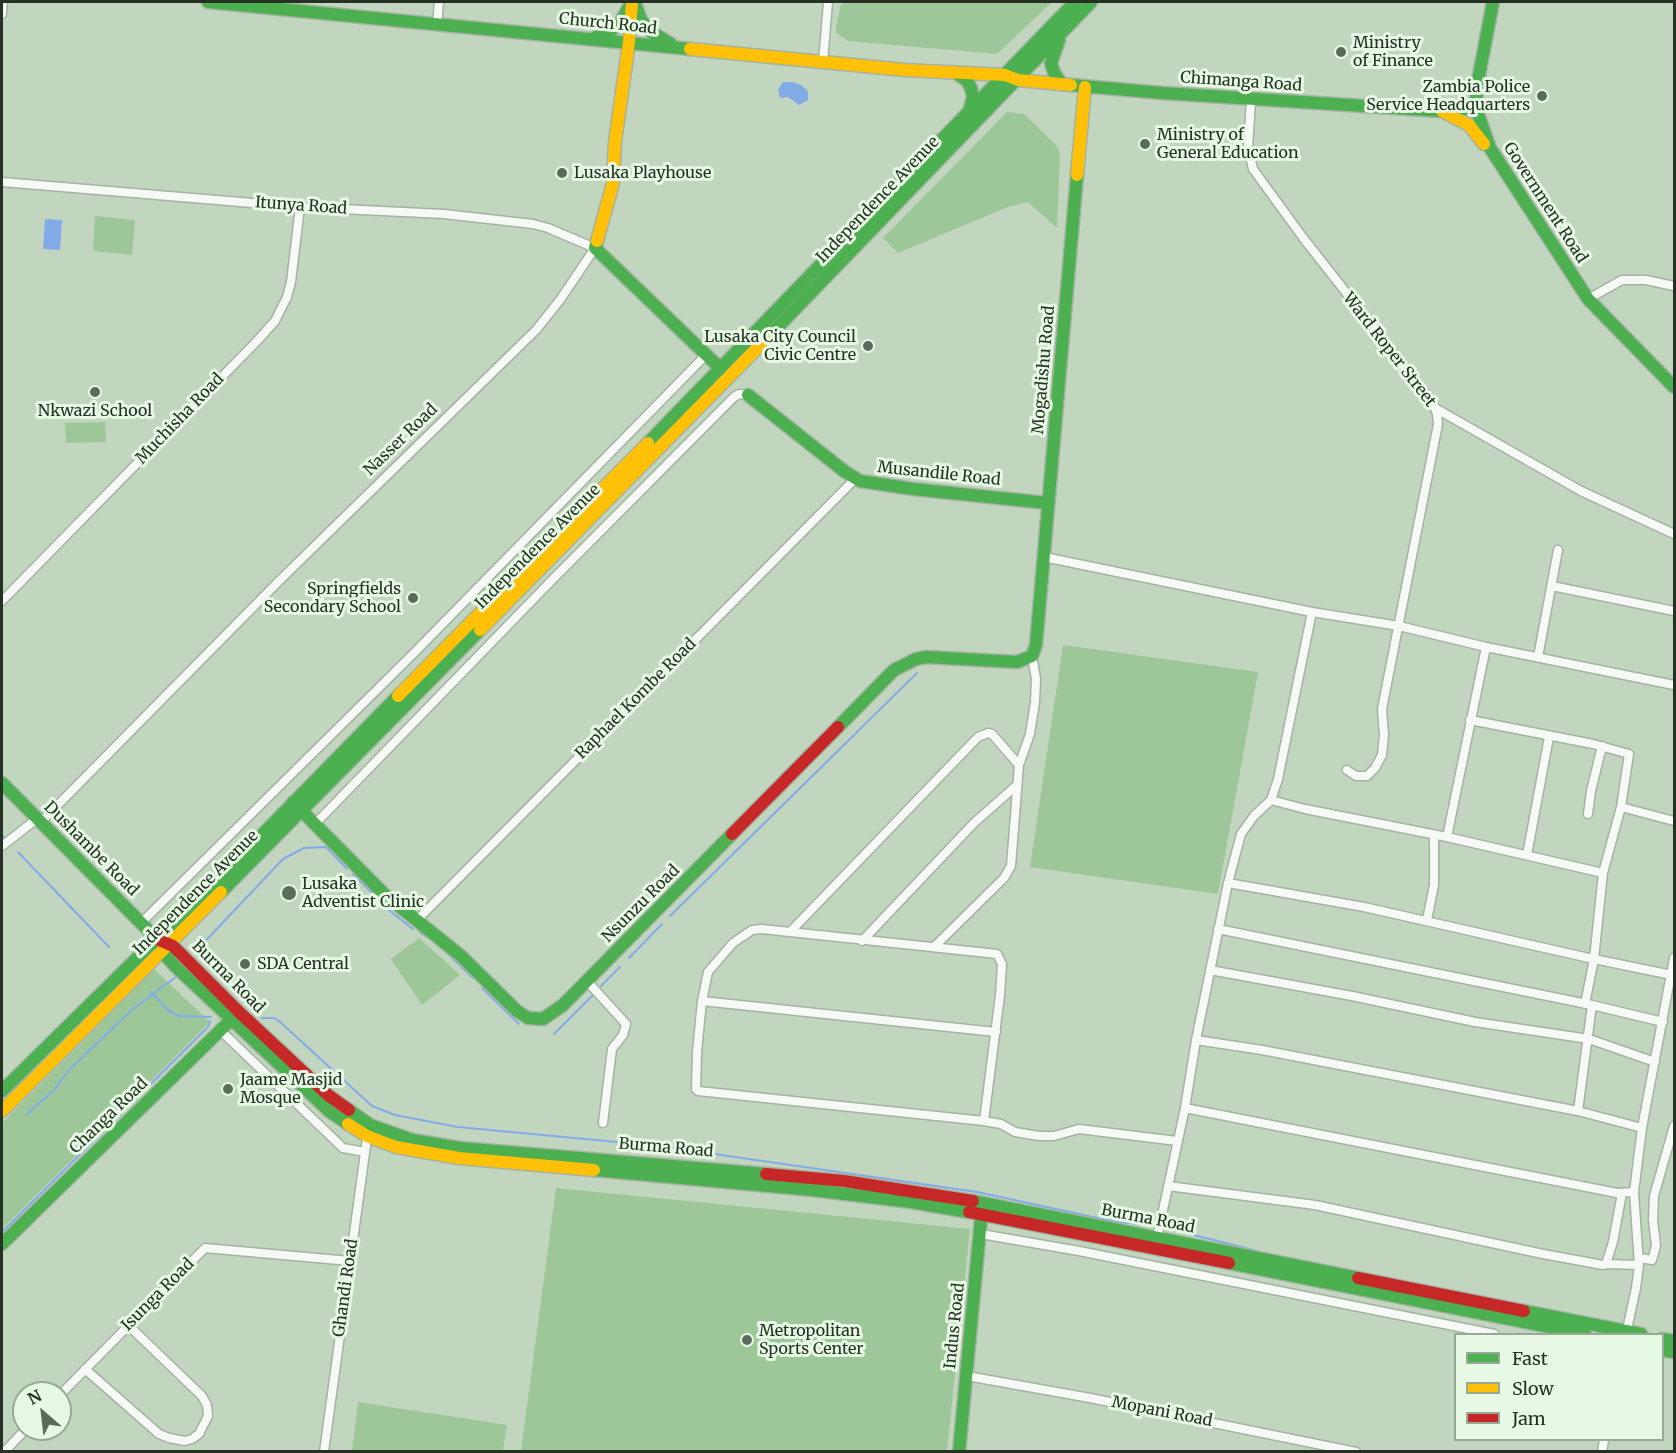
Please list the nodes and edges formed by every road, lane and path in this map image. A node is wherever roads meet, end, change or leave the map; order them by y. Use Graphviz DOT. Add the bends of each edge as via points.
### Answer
graph roads {
  1 [pos="3,2"];
  2 [pos="208,2"];
  3 [pos="439,2"];
  4 [pos="633,2"];
  5 [pos="828,2"];
  6 [pos="1075,2"];
  7 [pos="1091,2"];
  8 [pos="1493,2"];
  9 [pos="257,4"];
  10 [pos="2,14"];
  11 [pos="437,25"];
  12 [pos="1061,34"];
  13 [pos="590,38"];
  14 [pos="629,42"];
  15 [pos="678,47"];
  16 [pos="823,62"];
  17 [pos="956,73"];
  18 [pos="1005,75"];
  19 [pos="1018,80"];
  20 [pos="1062,84"];
  21 [pos="1085,87"];
  22 [pos="1251,100"];
  23 [pos="1476,108"];
  24 [pos="1442,111"];
  25 [pos="969,113"];
  26 [pos="1490,148"];
  27 [pos="2,182"];
  28 [pos="300,207"];
  29 [pos="595,248"];
  30 [pos="1674,286"];
  31 [pos="1588,299"];
  32 [pos="706,355"];
  33 [pos="721,369"];
  34 [pos="1674,387"];
  35 [pos="748,395"];
  36 [pos="1435,408"];
  37 [pos="855,479"];
  38 [pos="1047,503"];
  39 [pos="1674,534"];
  40 [pos="1558,550"];
  41 [pos="1044,557"];
  42 [pos="1552,586"];
  43 [pos="2,601"];
  44 [pos="1674,611"];
  45 [pos="1312,612"];
  46 [pos="1399,626"];
  47 [pos="1486,647"];
  48 [pos="1032,656"];
  49 [pos="1538,657"];
  50 [pos="1674,685"];
  51 [pos="1470,720"];
  52 [pos="1549,737"];
  53 [pos="1602,746"];
  54 [pos="1019,765"];
  55 [pos="1347,770"];
  56 [pos="2,783"];
  57 [pos="1017,785"];
  58 [pos="1271,800"];
  59 [pos="298,806"];
  60 [pos="1621,807"];
  61 [pos="1588,814"];
  62 [pos="39,820"];
  63 [pos="1674,821"];
  64 [pos="315,824"];
  65 [pos="1434,836"];
  66 [pos="1447,837"];
  67 [pos="2,846"];
  68 [pos="1527,855"];
  69 [pos="1604,873"];
  70 [pos="1228,883"];
  71 [pos="417,920"];
  72 [pos="1427,920"];
  73 [pos="141,923"];
  74 [pos="1218,929"];
  75 [pos="790,932"];
  76 [pos="862,941"];
  77 [pos="162,944"];
  78 [pos="933,947"];
  79 [pos="1674,958"];
  80 [pos="1594,959"];
  81 [pos="1210,970"];
  82 [pos="1672,975"];
  83 [pos="587,981"];
  84 [pos="702,1001"];
  85 [pos="1588,1004"];
  86 [pos="236,1015"];
  87 [pos="1663,1022"];
  88 [pos="220,1030"];
  89 [pos="996,1032"];
  90 [pos="1589,1039"];
  91 [pos="1196,1040"];
  92 [pos="1655,1062"];
  93 [pos="2,1091"];
  94 [pos="1185,1108"];
  95 [pos="2,1111"];
  96 [pos="1578,1112"];
  97 [pos="984,1121"];
  98 [pos="603,1123"];
  99 [pos="1674,1126"];
  100 [pos="1642,1128"];
  101 [pos="368,1130"];
  102 [pos="1177,1141"];
  103 [pos="365,1152"];
  104 [pos="1168,1186"];
  105 [pos="1634,1192"];
  106 [pos="1622,1193"];
  107 [pos="982,1209"];
  108 [pos="981,1234"];
  109 [pos="1157,1238"];
  110 [pos="2,1244"];
  111 [pos="350,1261"];
  112 [pos="1639,1261"];
  113 [pos="1606,1264"];
  114 [pos="128,1325"];
  115 [pos="1484,1333"];
  116 [pos="1575,1333"];
  117 [pos="1626,1333"];
  118 [pos="86,1369"];
  119 [pos="967,1376"];
  120 [pos="72,1383"];
  121 [pos="15,1441"];
  122 [pos="4,1452"];
  123 [pos="324,1452"];
  124 [pos="959,1452"];
  125 [pos="1356,1452"];
  1 -- 10 [label="street"];
  2 -- 9 [label="main road, Church Road"];
  3 -- 11 [label="street"];
  4 -- 13 [label="main road" via="620,23 606,35"];
  4 -- 14 [label="main road, Nasser Road"];
  4 -- 15 [label="main road" via="651,32"];
  5 -- 16 [label="street"];
  6 -- 18 [label="main road, Independence Avenue"];
  7 -- 12 [label="main road, Independence Avenue"];
  8 -- 23 [label="main road, Government Road"];
  9 -- 11 [label="main road, Church Road"];
  11 -- 13 [label="main road, Church Road"];
  12 -- 19 [label="main road, Independence Avenue"];
  12 -- 20 [label="main road" via="1051,63"];
  13 -- 14 [label="main road, Church Road"];
  14 -- 15 [label="main road, Church Road"];
  14 -- 29 [label="main road, Nasser Road" via="613,183"];
  15 -- 16 [label="main road, Church Road"];
  16 -- 17 [label="main road, Church Road"];
  17 -- 18 [label="main road, Church Road"];
  17 -- 25 [label="main road" via="971,88"];
  18 -- 19 [label="main road, Chimanga Road"];
  18 -- 25 [label="main road, Independence Avenue"];
  19 -- 20 [label="main road, Chimanga Road"];
  19 -- 59 [label="main road, Independence Avenue" via="801,304"];
  20 -- 21 [label="main road, Chimanga Road"];
  21 -- 22 [label="main road, Chimanga Road"];
  21 -- 38 [label="main road, Mogadishu Road"];
  22 -- 24 [label="main road, Chimanga Road"];
  22 -- 36 [label="street, Ward Roper Street" via="1248,148 1257,176"];
  23 -- 24 [label="main road, Chimanga Road"];
  23 -- 26 [label="main road, Government Road"];
  24 -- 26 [label="main road" via="1469,125"];
  25 -- 33 [label="main road, Independence Avenue"];
  26 -- 31 [label="main road, Government Road"];
  27 -- 28 [label="street, Itunya Road"];
  28 -- 29 [label="street, Itunya Road" via="444,214 533,224"];
  28 -- 43 [label="street, Muchisha Road" via="291,282 275,321"];
  29 -- 32 [label="main road"];
  29 -- 62 [label="street, Nasser Road" via="536,330"];
  30 -- 31 [label="street" via="1631,279"];
  31 -- 34 [label="main road, Government Road"];
  32 -- 33 [label="main road"];
  32 -- 73 [label="street" via="415,652"];
  33 -- 59 [label="main road, Independence Avenue"];
  35 -- 37 [label="main road, Musandile Road"];
  35 -- 64 [label="street" via="734,397"];
  36 -- 39 [label="street" via="1581,491"];
  36 -- 46 [label="street, Ward Roper Street" via="1438,424"];
  37 -- 38 [label="main road, Musandile Road"];
  37 -- 71 [label="street, Raphael Kombe Road"];
  38 -- 41 [label="main road, Mogadishu Road"];
  40 -- 42 [label="street"];
  41 -- 45 [label="street"];
  41 -- 48 [label="main road, Mogadishu Road"];
  42 -- 44 [label="street"];
  42 -- 49 [label="street"];
  45 -- 46 [label="street"];
  45 -- 58 [label="street" via="1282,765"];
  46 -- 47 [label="street"];
  46 -- 55 [label="street, Ward Roper Street" via="1382,709 1382,755 1367,776 1356,776"];
  47 -- 49 [label="street"];
  47 -- 51 [label="street"];
  48 -- 54 [label="street" via="1036,679 1034,713"];
  48 -- 83 [label="main road, Nsunzu Road" via="1017,662 926,657 894,670"];
  49 -- 50 [label="street"];
  51 -- 52 [label="street"];
  51 -- 66 [label="street"];
  52 -- 53 [label="street"];
  52 -- 68 [label="street"];
  53 -- 60 [label="street" via="1629,754"];
  53 -- 61 [label="street"];
  54 -- 57 [label="street"];
  54 -- 75 [label="street" via="992,734 978,737"];
  56 -- 62 [label="main road, Dushambe Road"];
  57 -- 76 [label="street" via="966,832"];
  57 -- 78 [label="street" via="1013,857 1008,873"];
  58 -- 65 [label="street"];
  58 -- 70 [label="street" via="1241,834"];
  59 -- 64 [label="main road, Nsunzu Road"];
  59 -- 77 [label="main road, Independence Avenue"];
  60 -- 63 [label="street"];
  60 -- 69 [label="street"];
  62 -- 67 [label="street, Nasser Road"];
  62 -- 73 [label="main road, Dushambe Road"];
  64 -- 71 [label="main road, Nsunzu Road" via="384,894"];
  65 -- 66 [label="street"];
  65 -- 72 [label="street" via="1434,885"];
  66 -- 68 [label="street"];
  68 -- 69 [label="street"];
  69 -- 80 [label="street"];
  70 -- 72 [label="street"];
  70 -- 74 [label="street"];
  71 -- 83 [label="main road, Nsunzu Road" via="528,1018 551,1015"];
  72 -- 80 [label="street"];
  73 -- 77 [label="main road, Dushambe Road"];
  74 -- 81 [label="street"];
  74 -- 85 [label="street"];
  75 -- 76 [label="street"];
  75 -- 84 [label="street" via="752,930 738,939 708,972"];
  76 -- 78 [label="street"];
  77 -- 86 [label="main road, Burma Road" via="175,966"];
  77 -- 93 [label="main road, Independence Avenue"];
  77 -- 95 [label="main road, Independence Avenue"];
  78 -- 89 [label="street" via="999,956 1002,964"];
  79 -- 82 [label="street"];
  80 -- 82 [label="street"];
  80 -- 85 [label="street"];
  81 -- 90 [label="street" via="1475,1022"];
  81 -- 91 [label="street"];
  82 -- 87 [label="street"];
  83 -- 98 [label="street" via="626,1024 612,1049"];
  84 -- 89 [label="street"];
  84 -- 97 [label="street" via="698,1091"];
  85 -- 87 [label="street"];
  85 -- 90 [label="street"];
  86 -- 88 [label="main road, Changa Road"];
  86 -- 101 [label="main road, Burma Road" via="329,1111"];
  87 -- 92 [label="street"];
  88 -- 103 [label="street" via="343,1148"];
  88 -- 110 [label="main road, Changa Road"];
  89 -- 97 [label="street"];
  90 -- 92 [label="street"];
  90 -- 96 [label="street"];
  91 -- 94 [label="street"];
  91 -- 96 [label="street"];
  92 -- 100 [label="street"];
  94 -- 102 [label="street"];
  94 -- 106 [label="street"];
  96 -- 100 [label="street"];
  97 -- 102 [label="street" via="1039,1136 1079,1129"];
  99 -- 112 [label="street" via="1654,1196 1656,1246 1652,1260"];
  100 -- 105 [label="street"];
  101 -- 103 [label="street, Ghandi Road"];
  101 -- 107 [label="main road, Burma Road" via="412,1151 459,1158"];
  102 -- 104 [label="street"];
  103 -- 111 [label="street, Ghandi Road"];
  104 -- 109 [label="street"];
  104 -- 113 [label="street" via="1315,1205"];
  105 -- 106 [label="street"];
  105 -- 112 [label="street"];
  106 -- 113 [label="street"];
  107 -- 108 [label="main road, Indus Road"];
  107 -- 109 [label="main road, Burma Road"];
  107 -- 116 [label="main road, Burma Road"];
  108 -- 115 [label="street"];
  108 -- 119 [label="main road, Indus Road"];
  109 -- 117 [label="main road, Burma Road"];
  111 -- 114 [label="street, Isunga Road" via="207,1247"];
  111 -- 123 [label="street, Ghandi Road"];
  112 -- 113 [label="street"];
  112 -- 117 [label="street"];
  114 -- 118 [label="street, Isunga Road"];
  114 -- 118 [label="street" via="202,1396 207,1416 199,1434 185,1441 159,1434"];
  118 -- 120 [label="street, Isunga Road"];
  119 -- 124 [label="main road, Indus Road"];
  119 -- 125 [label="street, Mopani Road"];
  121 -- 122 [label="street"];
}
